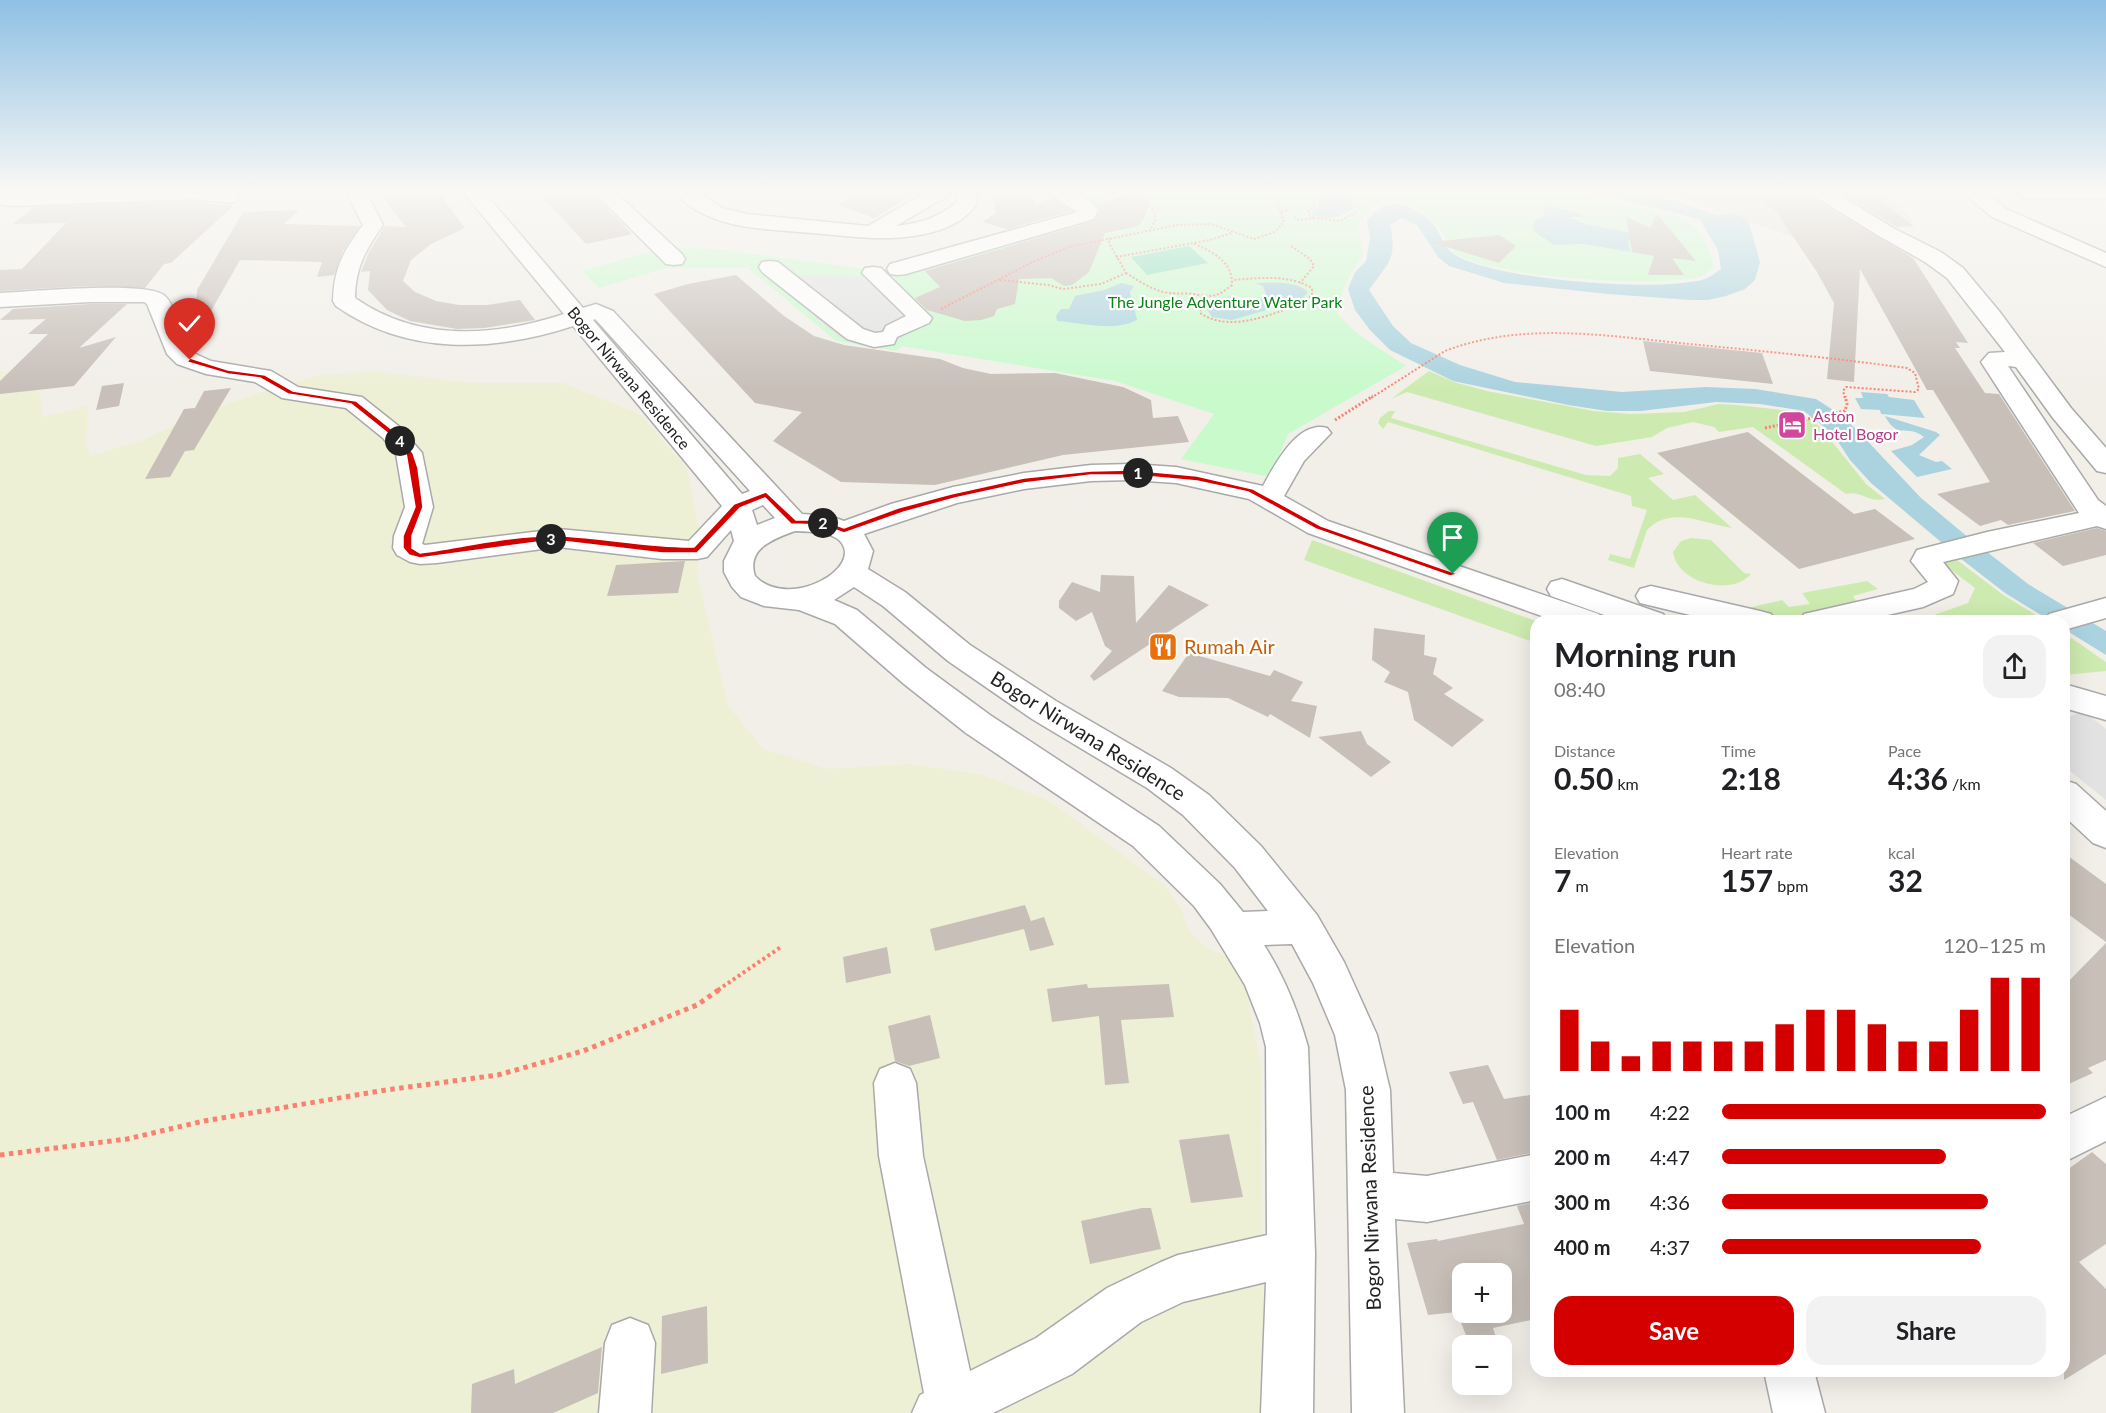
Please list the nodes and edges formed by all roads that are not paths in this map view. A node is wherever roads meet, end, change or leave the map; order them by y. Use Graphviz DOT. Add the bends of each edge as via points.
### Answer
graph roads {
  1 [pos="350,258"];
  2 [pos="537,258"];
  3 [pos="545,258"];
  4 [pos="937,258"];
  5 [pos="1933,258"];
  6 [pos="770,267"];
  7 [pos="898,269"];
  8 [pos="873,273"];
  9 [pos="567,289"];
  10 [pos="0,300"];
  11 [pos="589,314"];
  12 [pos="2023,361"];
  13 [pos="1318,433"];
  14 [pos="2106,465"];
  15 [pos="766,494"];
  16 [pos="1266,496"];
  17 [pos="737,506"];
  18 [pos="2103,518"];
  19 [pos="794,522"];
  20 [pos="844,531"];
  21 [pos="749,542"];
  22 [pos="853,573"];
  23 [pos="801,599"];
  24 [pos="1652,608"];
  25 [pos="2102,609"];
  26 [pos="1571,615"];
  27 [pos="1710,615"];
  28 [pos="1842,615"];
  29 [pos="2070,618"];
  30 [pos="2070,698"];
  31 [pos="2106,708"];
  32 [pos="2070,800"];
  33 [pos="2106,833"];
  34 [pos="1303,927"];
  35 [pos="1233,929"];
  36 [pos="895,1083"];
  37 [pos="2106,1118"];
  38 [pos="2070,1137"];
  39 [pos="1530,1178"];
  40 [pos="1373,1194"];
  41 [pos="1291,1253"];
  42 [pos="630,1343"];
  43 [pos="1790,1377"];
  44 [pos="945,1410"];
  45 [pos="625,1413"];
  46 [pos="1287,1413"];
  47 [pos="1378,1413"];
  48 [pos="1799,1413"];
  1 -- 11 [label="street" via="344,301 363,316 394,329 462,339 508,336"];
  2 -- 9 [label="street, Bogor Nirwana Residence"];
  3 -- 9 [label="street, Bogor Nirwana Residence"];
  4 -- 7 [label="street"];
  5 -- 12 [label="street" via="1945,265 1991,316"];
  6 -- 8 [label="street" via="855,334 874,340 921,318"];
  9 -- 11 [label="street, Bogor Nirwana Residence"];
  10 -- 17 [label="street" via="90,295 154,297 184,359 206,367 262,376 291,393 353,402 410,453 419,507 408,536 407,548 412,553 561,538 662,550 697,550"];
  11 -- 15 [label="street, Bogor Nirwana Residence"];
  11 -- 17 [label="street, Bogor Nirwana Residence"];
  12 -- 14 [label="street"];
  12 -- 18 [label="street" via="1997,358 1993,362 2088,506"];
  13 -- 16 [label="street" via="1293,458"];
  15 -- 17 [label="street"];
  15 -- 19 [label="street, Bogor Nirwana Residence"];
  16 -- 20 [label="street" via="1176,475 1132,472 1057,476 953,495"];
  16 -- 24 [label="street" via="1334,509"];
  16 -- 26 [label="street" via="1318,527"];
  17 -- 21 [label="street, Bogor Nirwana Residence"];
  18 -- 28 [label="street" via="1927,557 1926,561 1943,581 1942,587 1923,597"];
  19 -- 20 [label="street" via="822,523"];
  19 -- 21 [label="street"];
  20 -- 22 [label="street" via="859,550"];
  21 -- 23 [label="street" via="737,566 740,578 749,588 763,596"];
  22 -- 23 [label="street" via="832,590"];
  22 -- 34 [label="street, Bogor Nirwana Residence" via="894,599 959,653 1196,805 1248,857"];
  23 -- 35 [label="street" via="846,617 978,724 1146,836 1207,895"];
  24 -- 27 [label="street"];
  25 -- 29 [label="street"];
  30 -- 31 [label="street"];
  32 -- 33 [label="street"];
  34 -- 35 [label="street"];
  34 -- 40 [label="street, Bogor Nirwana Residence" via="1330,975 1356,1035 1368,1089"];
  35 -- 41 [label="street" via="1262,977 1287,1047"];
  36 -- 44 [label="street" via="901,1155"];
  37 -- 38 [label="street"];
  39 -- 40 [label="street" via="1427,1199"];
  40 -- 47 [label="street, Bogor Nirwana Residence"];
  41 -- 44 [label="street" via="1178,1279 1124,1305 1054,1356"];
  41 -- 46 [label="street"];
  42 -- 45 [label="street"];
  43 -- 48 [label="street"];
}
